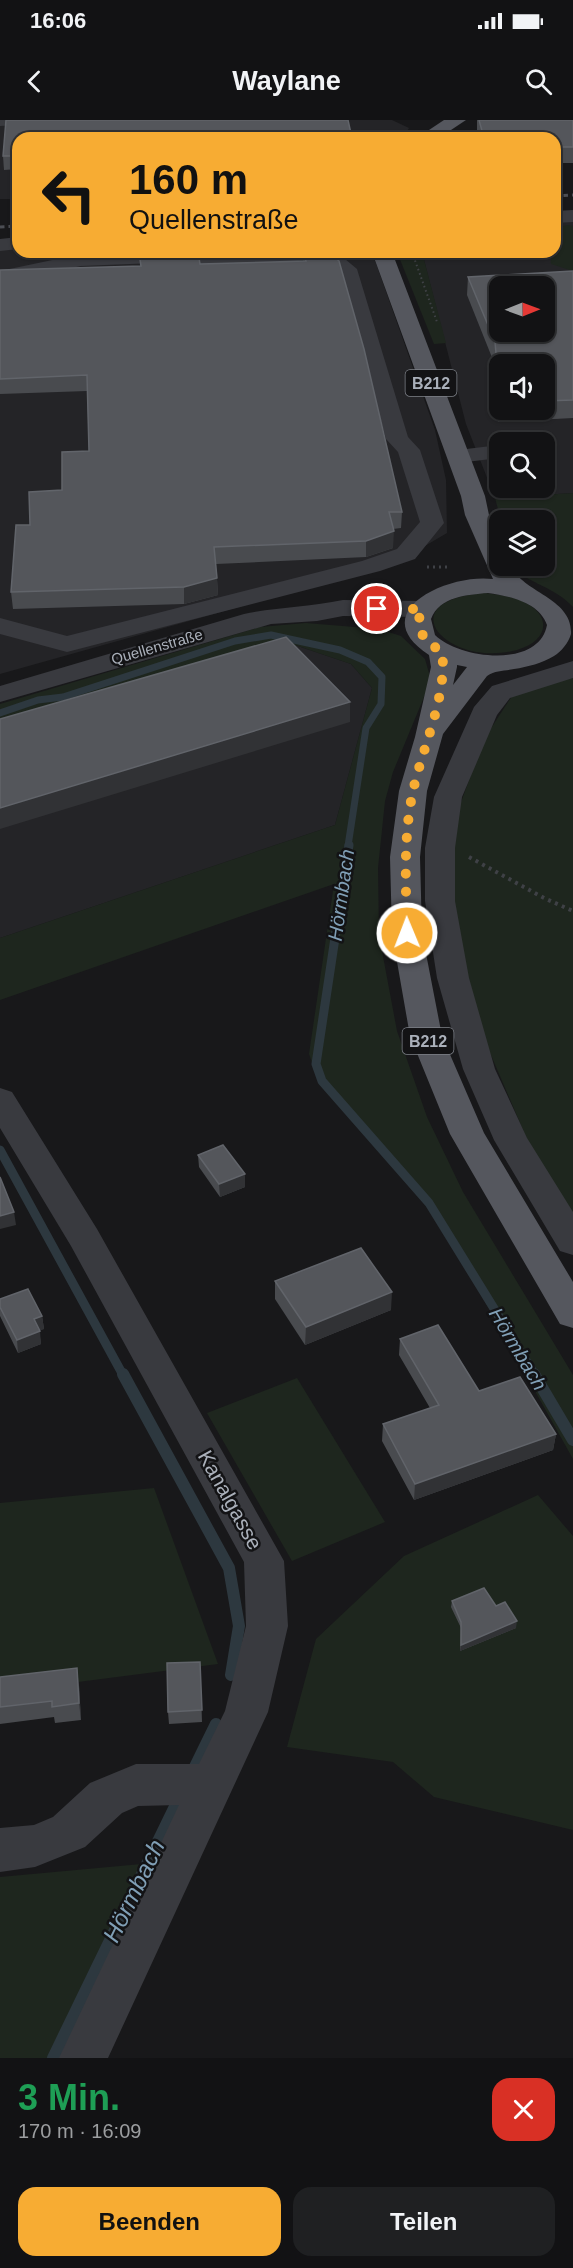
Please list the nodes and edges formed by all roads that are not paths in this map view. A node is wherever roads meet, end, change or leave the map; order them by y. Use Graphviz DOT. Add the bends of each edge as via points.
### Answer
graph roads {
  1 [pos="25,120"];
  2 [pos="453,120"];
  3 [pos="0,121"];
  4 [pos="435,132"];
  5 [pos="122,258"];
  6 [pos="166,258"];
  7 [pos="248,258"];
  8 [pos="320,258"];
  9 [pos="384,258"];
  10 [pos="0,277"];
  11 [pos="489,453"];
  12 [pos="458,456"];
  13 [pos="477,515"];
  14 [pos="455,590"];
  15 [pos="521,592"];
  16 [pos="421,620"];
  17 [pos="566,623"];
  18 [pos="0,626"];
  19 [pos="442,652"];
  20 [pos="489,663"];
  21 [pos="573,669"];
  22 [pos="0,694"];
  23 [pos="429,737"];
  24 [pos="0,1100"];
  25 [pos="573,1242"];
  26 [pos="573,1314"];
  27 [pos="192,1785"];
  28 [pos="0,1850"];
  29 [pos="83,2058"];
  1 -- 3 [label="street"];
  2 -- 4 [label="main road"];
  5 -- 10 [label="street" via="54,264"];
  6 -- 7 [label="street"];
  8 -- 18 [label="street" via="338,263 350,273 397,439 409,450 432,523 406,554 67,644"];
  9 -- 12 [label="main road, B212"];
  11 -- 12 [label="street"];
  12 -- 13 [label="main road, B212"];
  13 -- 14 [label="main road, B212" via="467,576"];
  13 -- 15 [label="main road, B212" via="502,574"];
  14 -- 15 [label="main road, B212" via="488,586"];
  14 -- 16 [label="main road, B212" via="430,601"];
  15 -- 17 [label="main road, B212" via="547,604"];
  16 -- 19 [label="main road, B212" via="428,643"];
  16 -- 22 [label="street, Quellenstraße" via="382,623 339,620 317,613 271,616"];
  17 -- 20 [label="main road, B212" via="551,647 513,662"];
  19 -- 20 [label="main road, B212"];
  19 -- 23 [label="main road, B212" via="444,667"];
  20 -- 23 [label="main road, B212" via="478,670"];
  21 -- 25 [label="street" via="501,692 484,713 448,797 440,848 440,901 453,978 479,1069 511,1140"];
  23 -- 26 [label="main road, B212" via="413,791 405,857 407,933 426,1036 467,1134"];
  24 -- 27 [label="street, Kanalgasse" via="84,1238 264,1562 267,1626 246,1712"];
  27 -- 28 [label="street" via="136,1785 106,1798 69,1832 35,1846"];
  27 -- 29 [label="street, Kanalgasse"];
}
